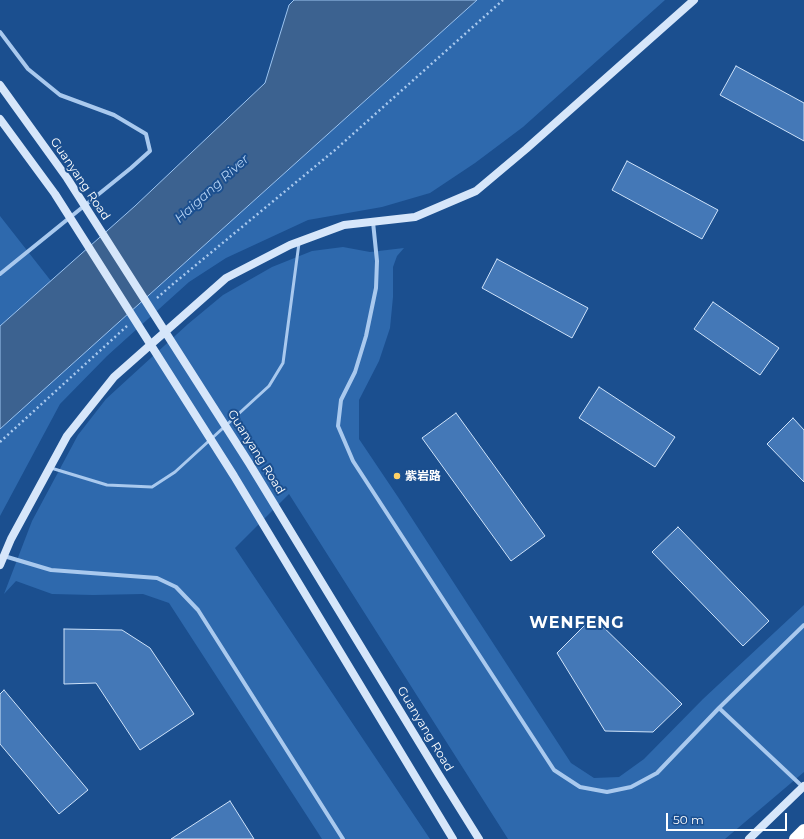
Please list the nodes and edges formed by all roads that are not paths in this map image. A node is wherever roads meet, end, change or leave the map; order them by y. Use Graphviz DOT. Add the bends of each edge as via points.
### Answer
graph roads {
  1 [pos="694,0"];
  2 [pos="0,32"];
  3 [pos="0,85"];
  4 [pos="0,119"];
  5 [pos="373,222"];
  6 [pos="299,242"];
  7 [pos="0,274"];
  8 [pos="50,468"];
  9 [pos="4,556"];
  10 [pos="0,565"];
  11 [pos="804,625"];
  12 [pos="719,708"];
  13 [pos="804,786"];
  14 [pos="804,830"];
  15 [pos="343,839"];
  16 [pos="453,839"];
  17 [pos="479,839"];
  18 [pos="749,839"];
  19 [pos="795,839"];
  1 -- 5 [label="street" via="476,191 415,217"];
  2 -- 7 [label="street" via="28,69 60,95 114,115 146,134 150,151"];
  3 -- 17 [label="street, Guanyang Road" via="67,178 249,463"];
  4 -- 16 [label="street" via="55,194 234,476"];
  5 -- 6 [label="street" via="344,225"];
  5 -- 12 [label="street" via="377,261 376,288 355,372 341,400 338,426 353,461 554,770 580,787 607,792 631,786 657,773"];
  6 -- 8 [label="street" via="226,278 114,377 67,436"];
  6 -- 8 [label="lane" via="283,363 269,386 175,472 152,487 107,485"];
  8 -- 9 [label="street"];
  9 -- 10 [label="street"];
  9 -- 15 [label="street" via="51,570 157,578 176,587 198,610"];
  11 -- 12 [label="street"];
  12 -- 13 [label="street"];
  13 -- 18 [label="street"];
  14 -- 19 [label="highway"];
}
